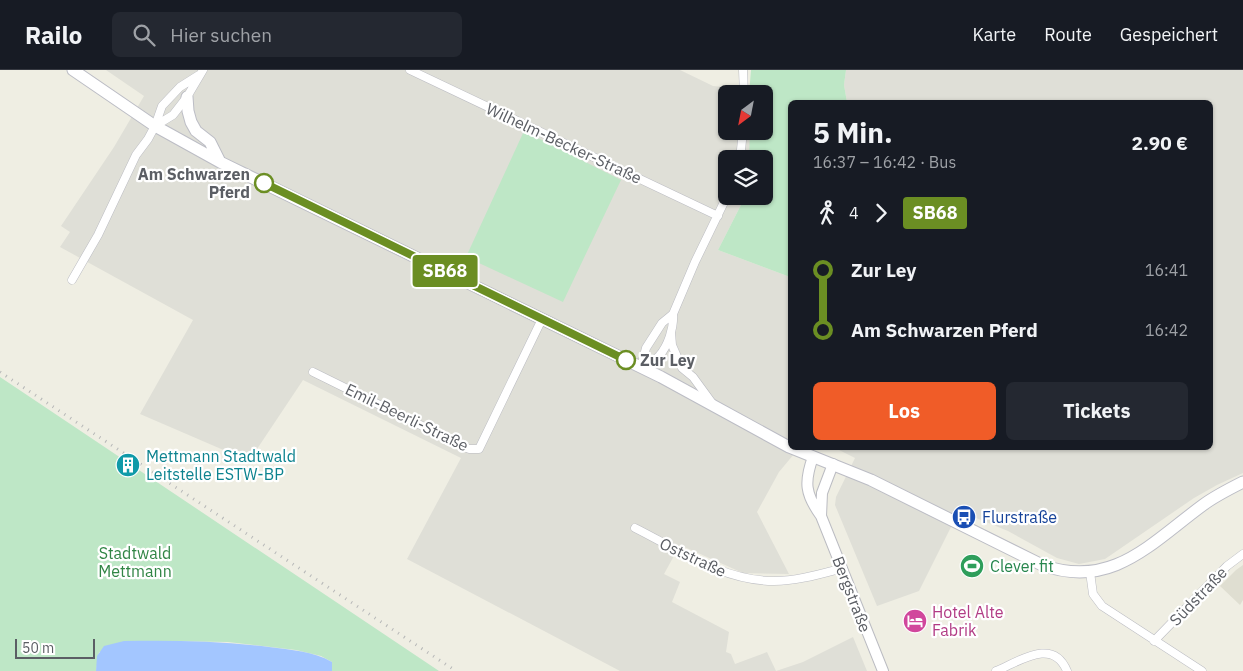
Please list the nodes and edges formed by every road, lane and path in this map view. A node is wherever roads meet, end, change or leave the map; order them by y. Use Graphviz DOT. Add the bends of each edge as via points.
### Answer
graph roads {
  1 [pos="73,70"];
  2 [pos="410,70"];
  3 [pos="743,70"];
  4 [pos="201,72"];
  5 [pos="744,85"];
  6 [pos="187,97"];
  7 [pos="155,126"];
  8 [pos="220,162"];
  9 [pos="723,205"];
  10 [pos="718,216"];
  11 [pos="72,280"];
  12 [pos="673,314"];
  13 [pos="542,319"];
  14 [pos="671,333"];
  15 [pos="641,367"];
  16 [pos="313,372"];
  17 [pos="713,404"];
  18 [pos="788,446"];
  19 [pos="797,450"];
  20 [pos="813,457"];
  21 [pos="833,464"];
  22 [pos="1243,482"];
  23 [pos="822,516"];
  24 [pos="635,528"];
  25 [pos="1243,554"];
  26 [pos="842,568"];
  27 [pos="1090,572"];
  28 [pos="1154,641"];
  29 [pos="883,671"];
  30 [pos="996,671"];
  31 [pos="1068,671"];
  32 [pos="1202,671"];
  1 -- 7 [label="main road"];
  2 -- 10 [label="street, Wilhelm-Becker-Straße"];
  3 -- 5 [label="street"];
  4 -- 6 [label="street"];
  4 -- 7 [label="street" via="162,106"];
  6 -- 7 [label="street" via="174,115"];
  6 -- 8 [label="main road" via="191,122 196,131 210,142"];
  7 -- 8 [label="main road"];
  7 -- 11 [label="street" via="136,155 98,235"];
  8 -- 13 [label="main road"];
  9 -- 10 [label="street"];
  10 -- 12 [label="street"];
  12 -- 14 [label="street"];
  12 -- 15 [label="street" via="662,322 646,348"];
  13 -- 15 [label="main road"];
  13 -- 16 [label="street, Emil-Beerli-Straße" via="478,449 469,449"];
  14 -- 15 [label="street" via="659,356"];
  14 -- 17 [label="street" via="672,345 682,368"];
  15 -- 17 [label="main road"];
  17 -- 18 [label="main road"];
  19 -- 20 [label="main road"];
  20 -- 21 [label="main road"];
  20 -- 23 [label="street, Bergstraße" via="807,475 808,492 813,506"];
  21 -- 23 [label="street, Bergstraße" via="822,493"];
  21 -- 27 [label="main road" via="1034,562 1064,572"];
  22 -- 27 [label="main road" via="1204,504 1131,558"];
  23 -- 26 [label="street, Bergstraße"];
  24 -- 26 [label="street, Oststraße" via="713,568 754,580 796,579"];
  25 -- 28 [label="street, Südstraße" via="1227,566"];
  26 -- 29 [label="street, Bergstraße"];
  27 -- 28 [label="street" via="1093,594 1102,606"];
  28 -- 32 [label="street"];
  30 -- 31 [label="street" via="1043,653 1052,653 1061,659"];
}
